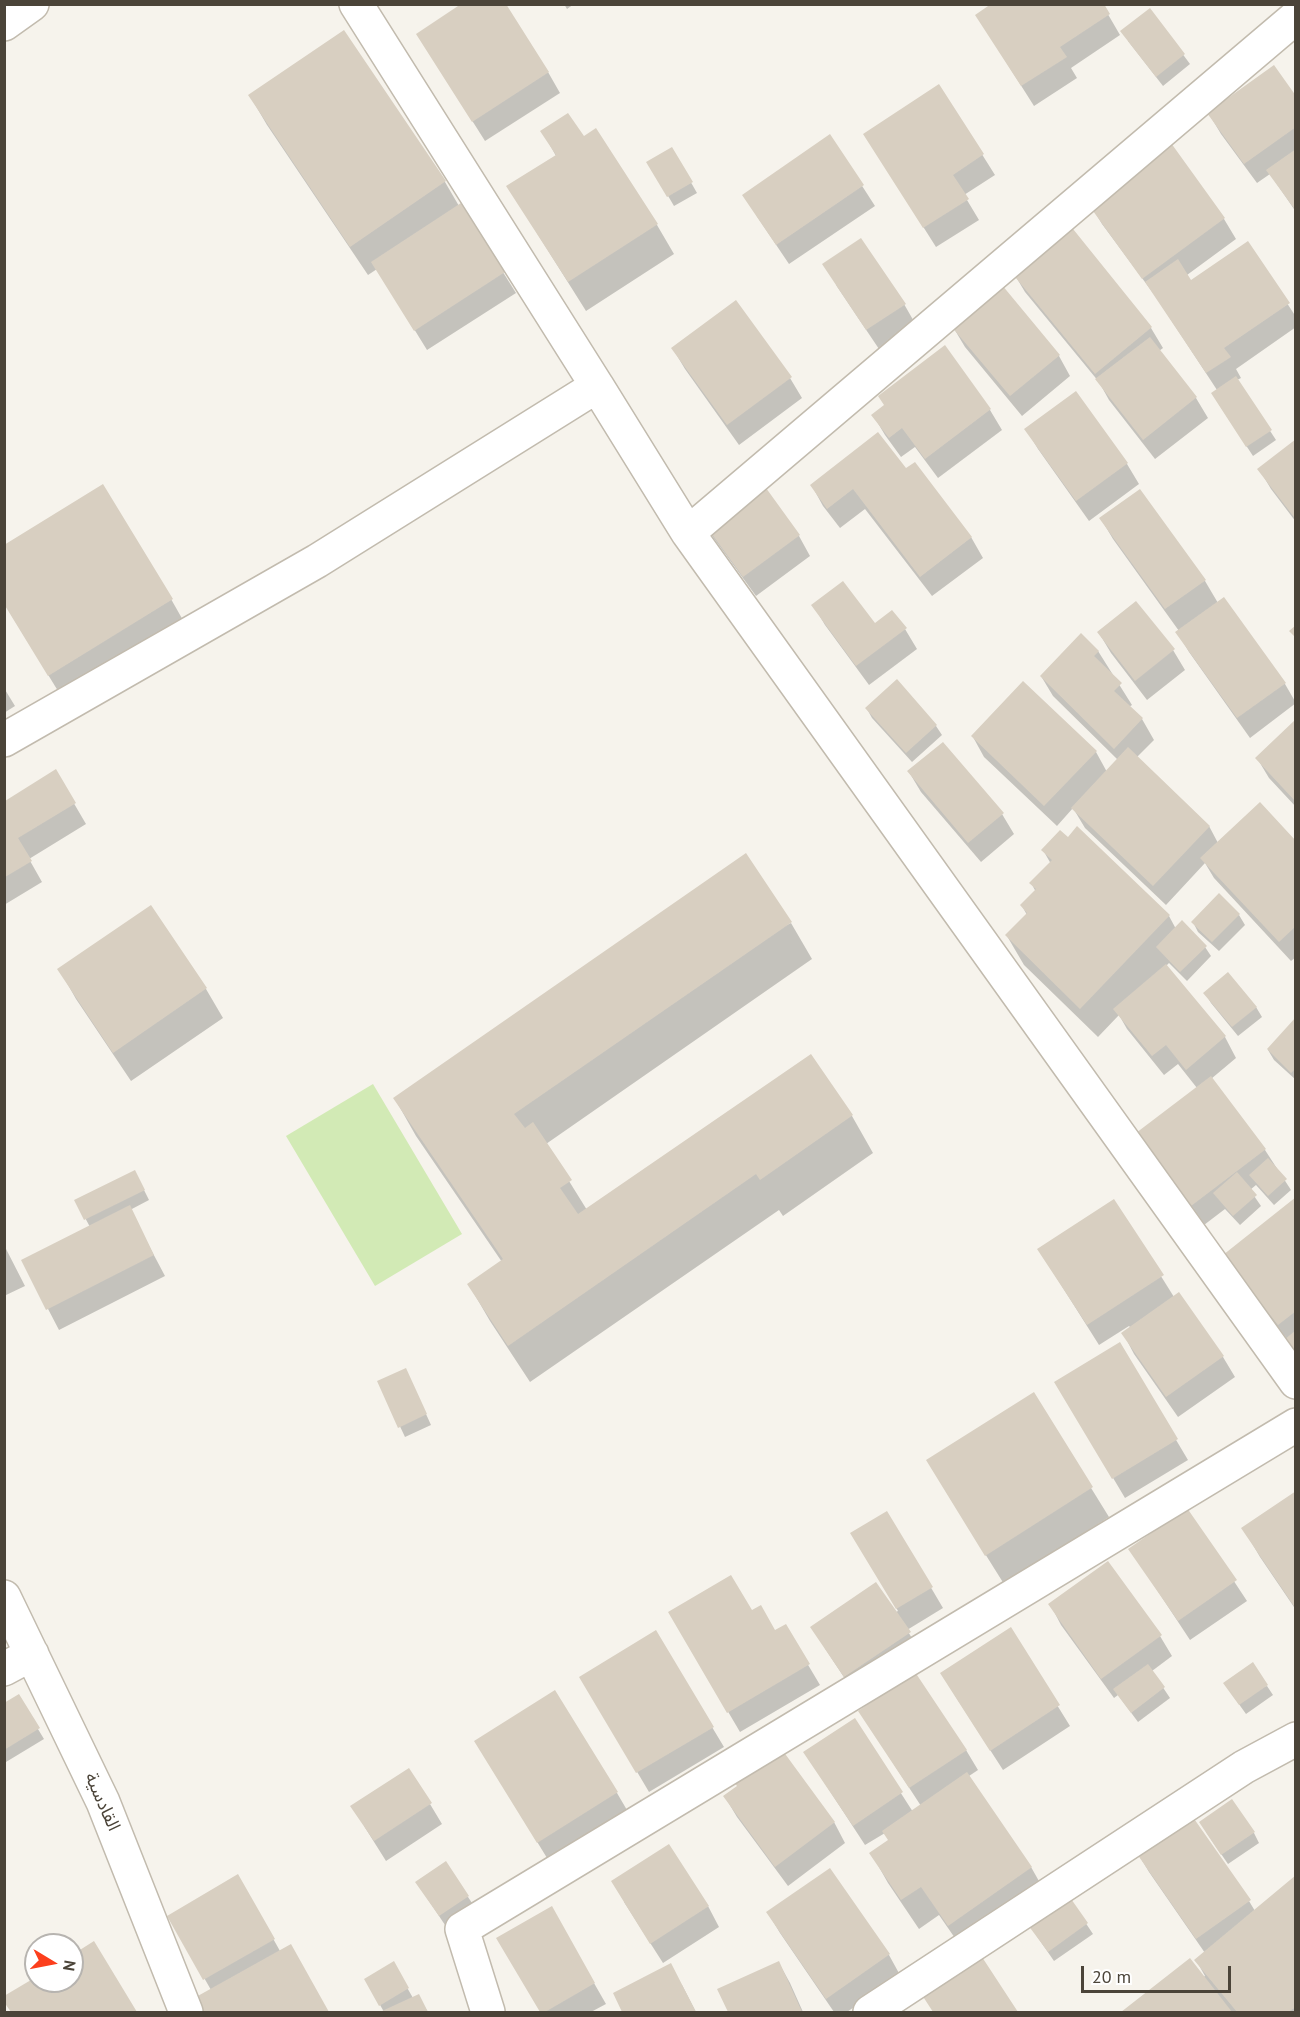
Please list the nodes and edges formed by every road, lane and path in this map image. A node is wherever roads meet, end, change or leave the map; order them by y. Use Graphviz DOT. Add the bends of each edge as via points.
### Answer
graph roads {
  1 [pos="33,4"];
  2 [pos="356,4"];
  3 [pos="1296,17"];
  4 [pos="4,24"];
  5 [pos="597,386"];
  6 [pos="688,533"];
  7 [pos="4,740"];
  8 [pos="1296,1382"];
  9 [pos="1296,1425"];
  10 [pos="4,1596"];
  11 [pos="18,1661"];
  12 [pos="1296,1739"];
  13 [pos="186,2013"];
  14 [pos="488,2013"];
  15 [pos="870,2013"];
  1 -- 4 [label="street"];
  2 -- 5 [label="street"];
  3 -- 6 [label="street"];
  5 -- 6 [label="street"];
  5 -- 7 [label="street" via="317,561"];
  6 -- 8 [label="street"];
  9 -- 14 [label="street" via="462,1929"];
  10 -- 11 [label="street, القادسية"];
  11 -- 13 [label="street, القادسية" via="104,1802"];
  12 -- 15 [label="street" via="1244,1767"];
}
